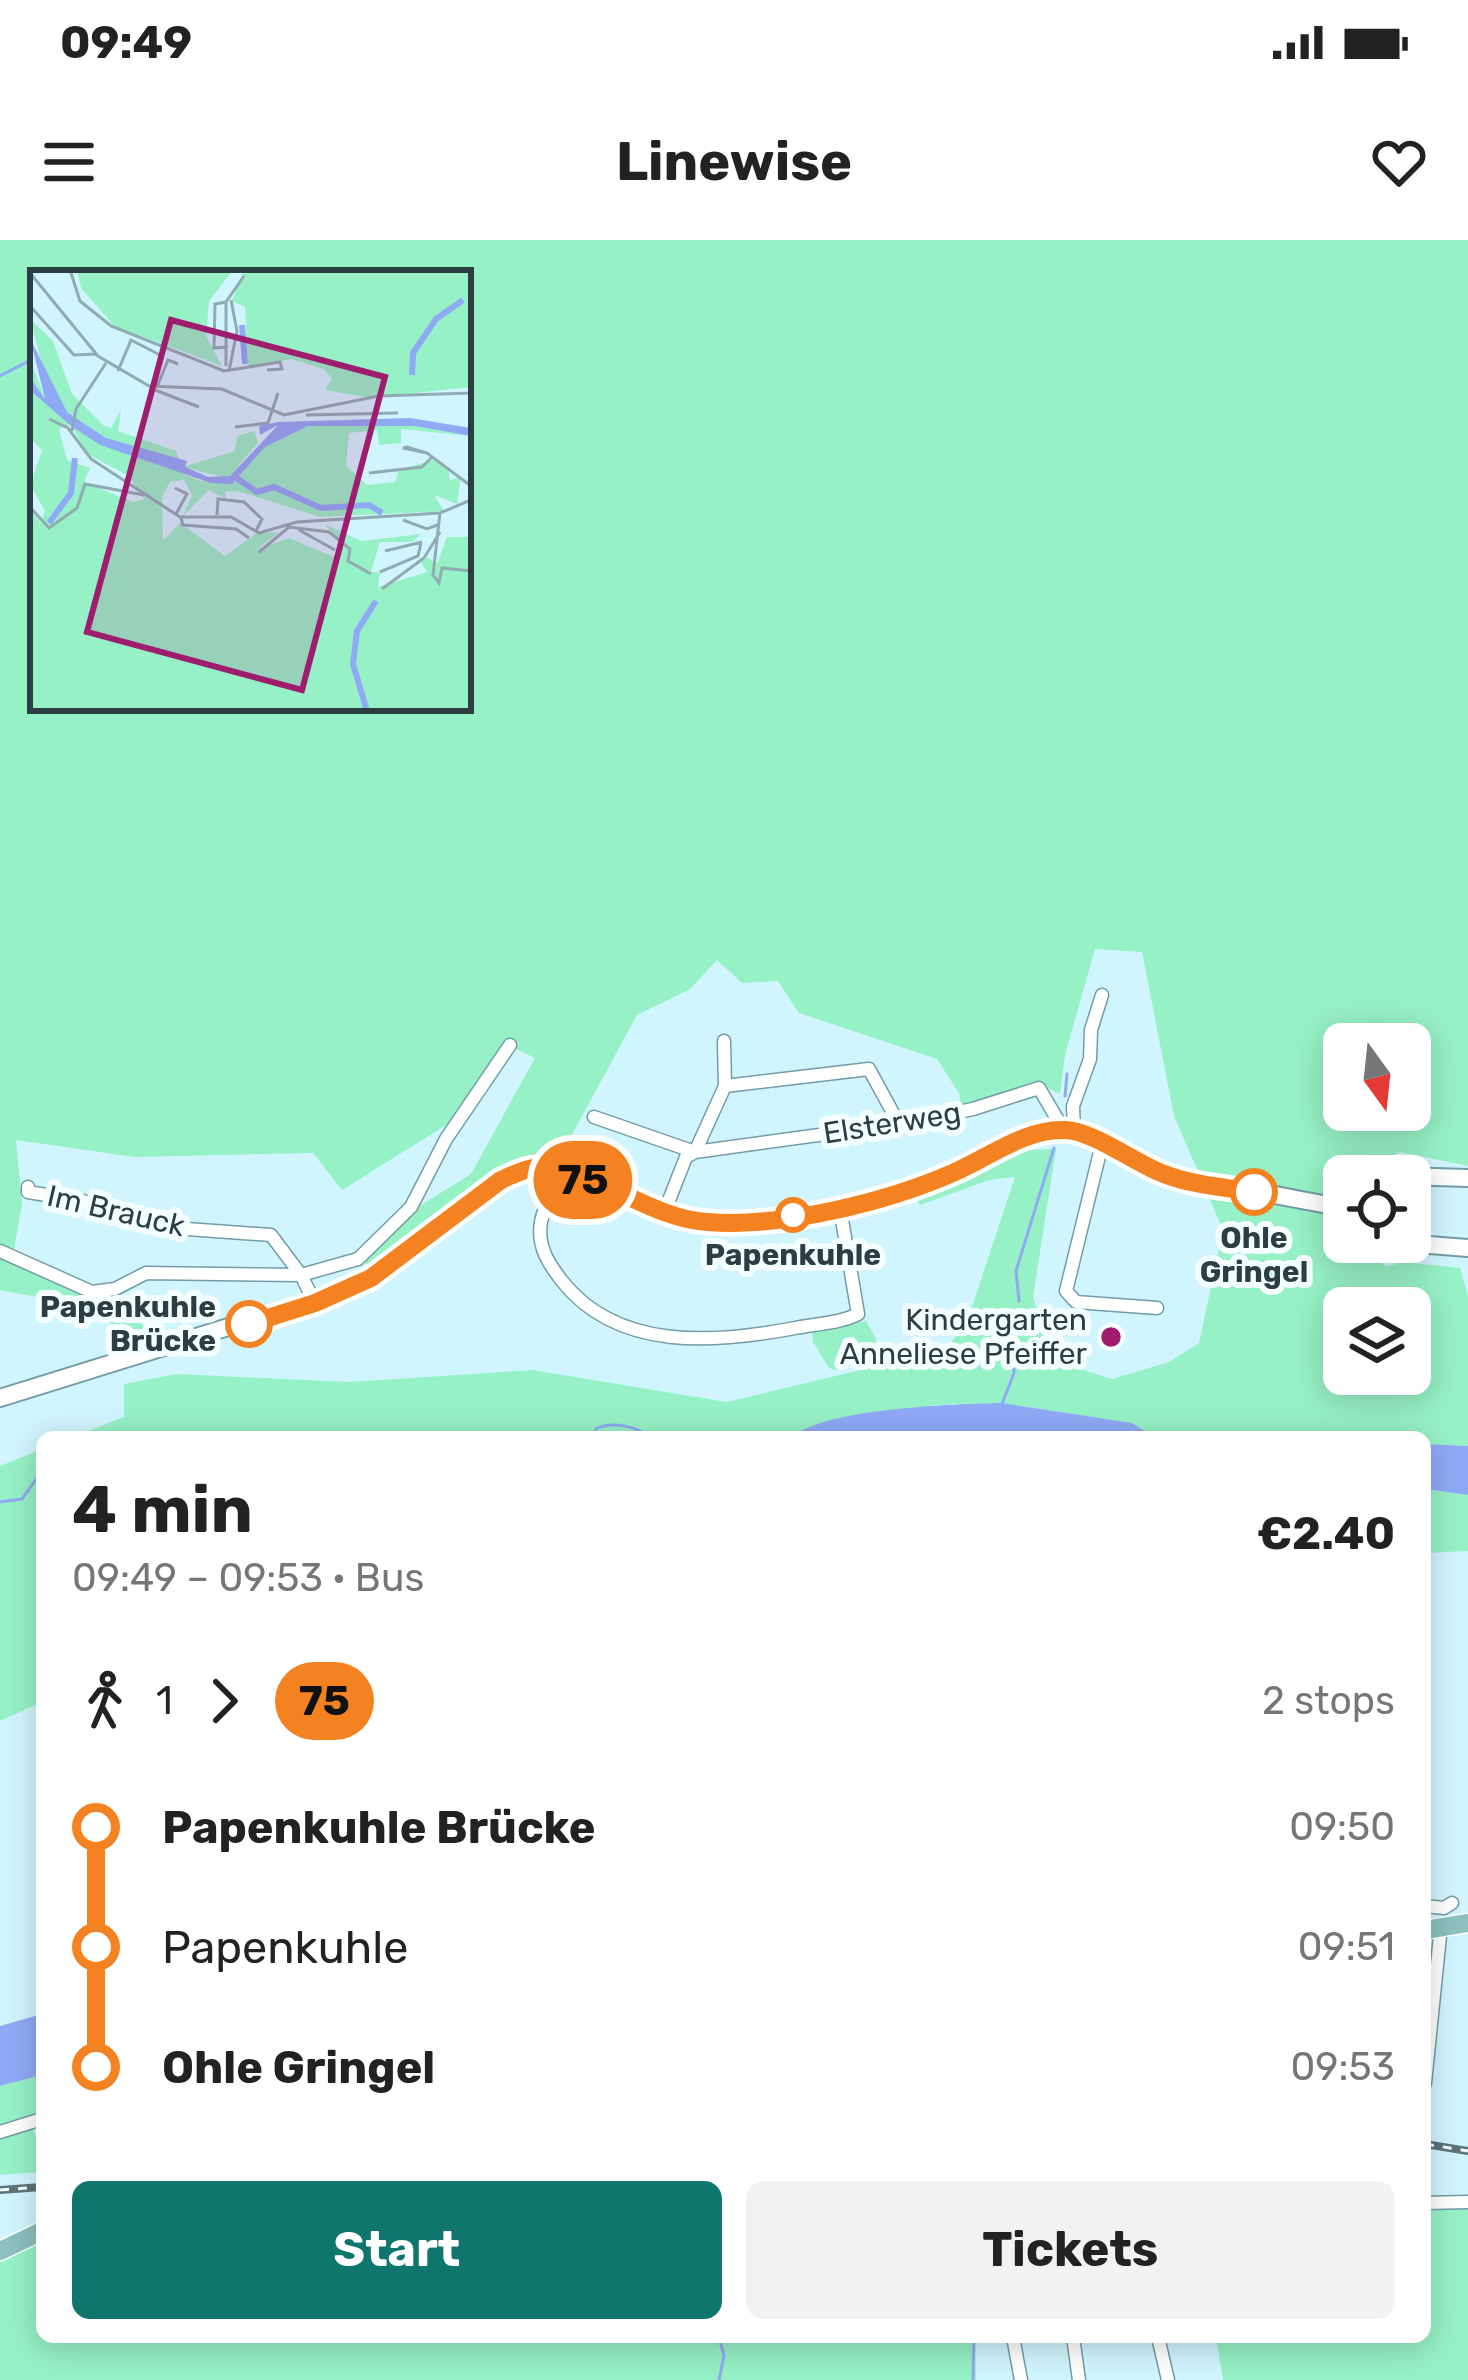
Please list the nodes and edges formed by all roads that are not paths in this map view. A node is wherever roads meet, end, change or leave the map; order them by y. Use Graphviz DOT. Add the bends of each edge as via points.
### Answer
graph roads {
  1 [pos="1102,995"];
  2 [pos="724,1041"];
  3 [pos="510,1045"];
  4 [pos="724,1086"];
  5 [pos="594,1117"];
  6 [pos="899,1124"];
  7 [pos="1069,1130"];
  8 [pos="1102,1144"];
  9 [pos="695,1152"];
  10 [pos="565,1172"];
  11 [pos="1431,1177"];
  12 [pos="1468,1178"];
  13 [pos="28,1187"];
  14 [pos="1323,1204"];
  15 [pos="840,1208"];
  16 [pos="664,1213"];
  17 [pos="1431,1245"];
  18 [pos="1468,1248"];
  19 [pos="0,1251"];
  20 [pos="301,1274"];
  21 [pos="315,1303"];
  22 [pos="1157,1308"];
  23 [pos="0,1398"];
  24 [pos="1453,1903"];
  25 [pos="1431,1907"];
  26 [pos="1468,1923"];
  27 [pos="1433,1928"];
  28 [pos="1431,1967"];
  29 [pos="36,2122"];
  30 [pos="0,2132"];
  31 [pos="1468,2202"];
  32 [pos="1431,2203"];
  33 [pos="36,2234"];
  34 [pos="0,2251"];
  35 [pos="1013,2343"];
  36 [pos="1073,2343"];
  37 [pos="1159,2343"];
  38 [pos="1021,2380"];
  39 [pos="1079,2380"];
  40 [pos="1168,2380"];
  1 -- 7 [label="street"];
  2 -- 4 [label="street"];
  3 -- 20 [label="street" via="411,1207 358,1259"];
  4 -- 6 [label="street" via="869,1069"];
  4 -- 9 [label="street"];
  5 -- 9 [label="street"];
  6 -- 7 [label="street, Elsterweg" via="1039,1088"];
  6 -- 9 [label="street, Elsterweg"];
  7 -- 8 [label="street"];
  7 -- 15 [label="street" via="1037,1133 916,1187"];
  8 -- 14 [label="street" via="1164,1174"];
  8 -- 22 [label="street" via="1066,1291 1076,1302"];
  9 -- 16 [label="street"];
  10 -- 15 [label="street" via="542,1216 546,1260 602,1316 689,1339 749,1336 858,1313"];
  10 -- 16 [label="street"];
  10 -- 21 [label="street" via="525,1169 501,1180 371,1278"];
  11 -- 12 [label="street"];
  13 -- 20 [label="street, Im Brauck" via="173,1228 271,1235"];
  15 -- 16 [label="street" via="748,1222"];
  17 -- 18 [label="street"];
  19 -- 20 [label="street" via="92,1292 146,1273"];
  20 -- 21 [label="street, Im Brauck"];
  21 -- 23 [label="street"];
  24 -- 25 [label="street"];
  26 -- 27 [label="main road"];
  27 -- 28 [label="street"];
  29 -- 30 [label="street"];
  31 -- 32 [label="street"];
  33 -- 34 [label="main road"];
  35 -- 38 [label="street"];
  36 -- 39 [label="street"];
  37 -- 40 [label="street"];
}
